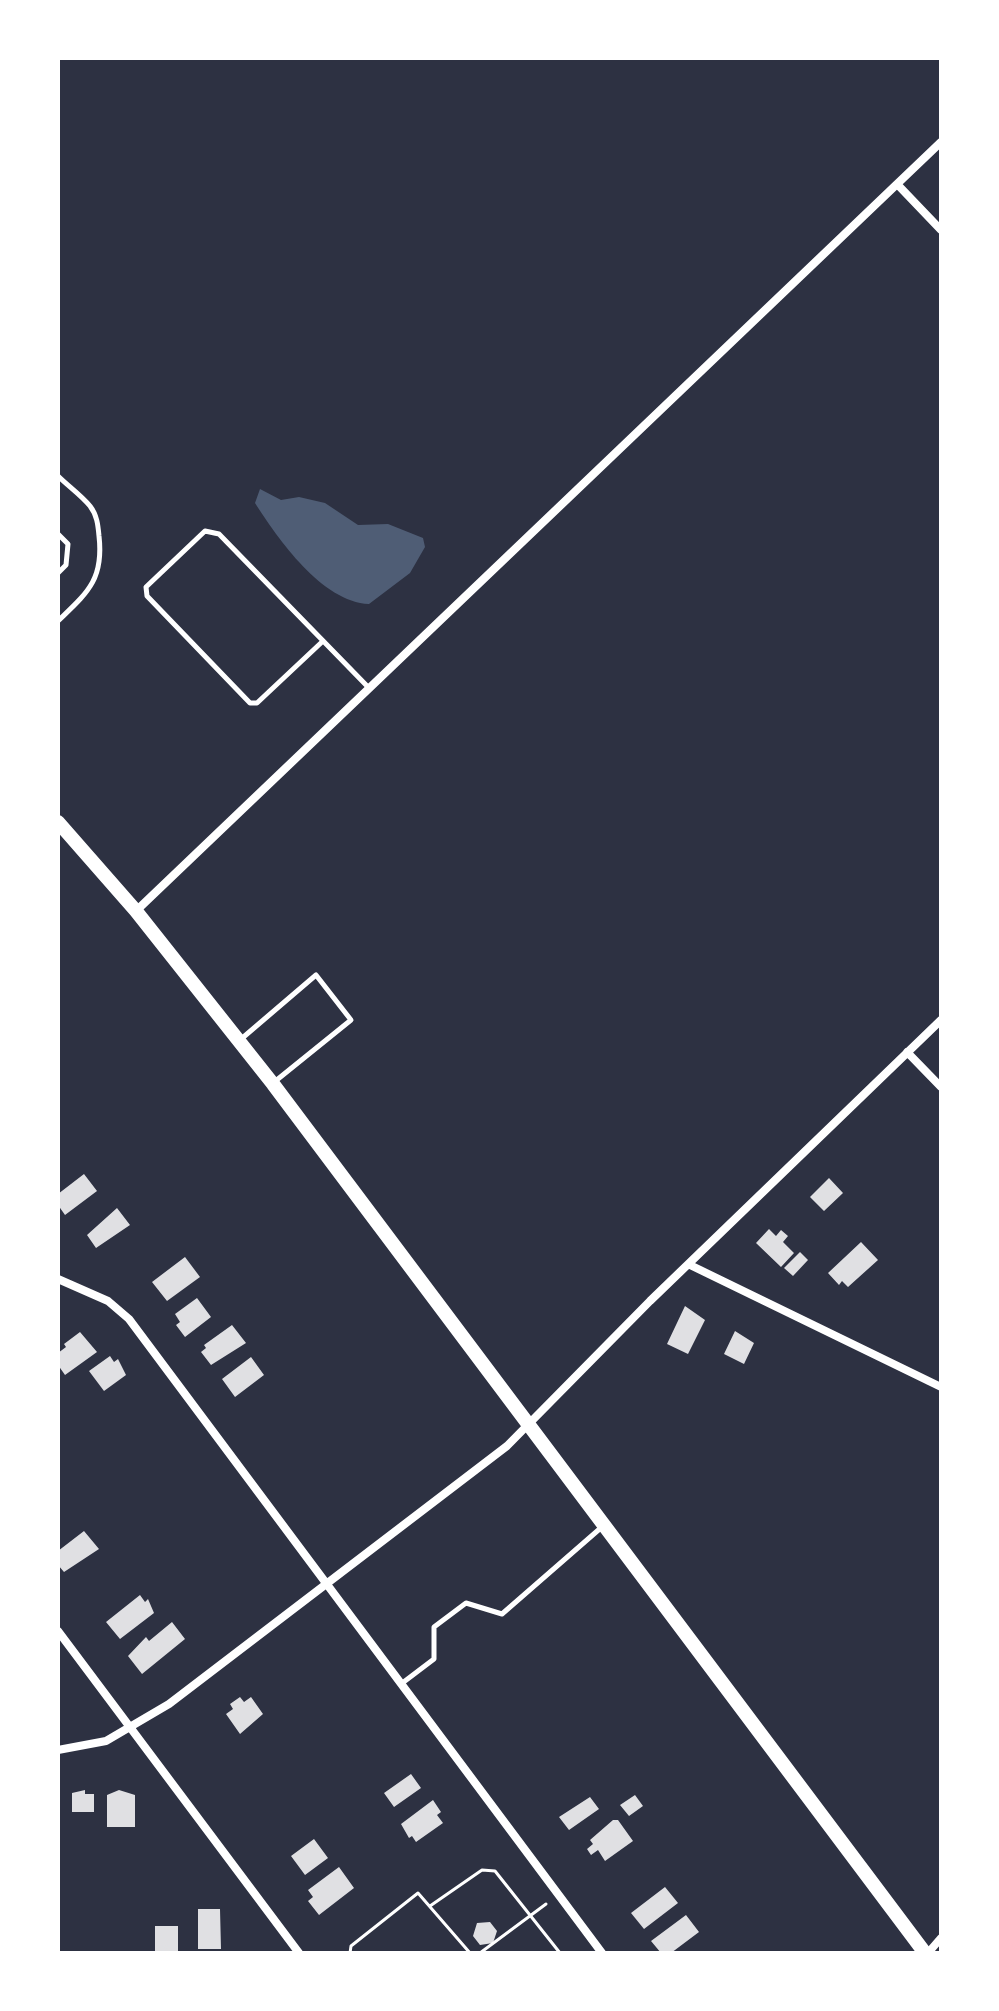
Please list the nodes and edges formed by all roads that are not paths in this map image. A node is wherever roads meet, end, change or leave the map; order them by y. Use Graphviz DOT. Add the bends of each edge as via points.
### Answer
graph roads {
  1 [pos="941,142"];
  2 [pos="897,184"];
  3 [pos="941,230"];
  4 [pos="58,476"];
  5 [pos="58,534"];
  6 [pos="58,573"];
  7 [pos="58,621"];
  8 [pos="323,641"];
  9 [pos="370,689"];
  10 [pos="58,822"];
  11 [pos="136,911"];
  12 [pos="941,1020"];
  13 [pos="239,1041"];
  14 [pos="907,1052"];
  15 [pos="273,1084"];
  16 [pos="941,1087"];
  17 [pos="690,1265"];
  18 [pos="58,1279"];
  19 [pos="941,1387"];
  20 [pos="528,1424"];
  21 [pos="604,1525"];
  22 [pos="326,1585"];
  23 [pos="58,1631"];
  24 [pos="401,1684"];
  25 [pos="131,1729"];
  26 [pos="58,1750"];
  27 [pos="941,1938"];
  28 [pos="299,1953"];
  29 [pos="602,1953"];
  30 [pos="927,1953"];
  1 -- 2 [label="street"];
  2 -- 3 [label="street"];
  2 -- 9 [label="street"];
  4 -- 7 [label="lane" via="90,507 98,522 101,551 89,591"];
  5 -- 6 [label="lane" via="68,544 66,565"];
  8 -- 8 [label="lane" via="219,534 205,531 146,587 147,596 250,703 257,703"];
  8 -- 9 [label="lane"];
  9 -- 11 [label="street"];
  10 -- 11 [label="main road"];
  11 -- 13 [label="main road"];
  12 -- 14 [label="street"];
  13 -- 15 [label="main road"];
  13 -- 15 [label="lane" via="316,975 325,986 351,1020"];
  14 -- 16 [label="street"];
  14 -- 17 [label="street"];
  15 -- 20 [label="main road"];
  17 -- 19 [label="street"];
  17 -- 20 [label="street"];
  18 -- 22 [label="street" via="108,1301 129,1319"];
  20 -- 21 [label="main road"];
  20 -- 22 [label="street" via="507,1446"];
  21 -- 24 [label="lane" via="502,1614 466,1603 434,1627 434,1659"];
  21 -- 30 [label="main road"];
  22 -- 24 [label="street"];
  22 -- 25 [label="street"];
  23 -- 25 [label="street"];
  24 -- 29 [label="street"];
  25 -- 26 [label="street" via="90,1747"];
  25 -- 28 [label="street"];
  27 -- 30 [label="street"];
}
